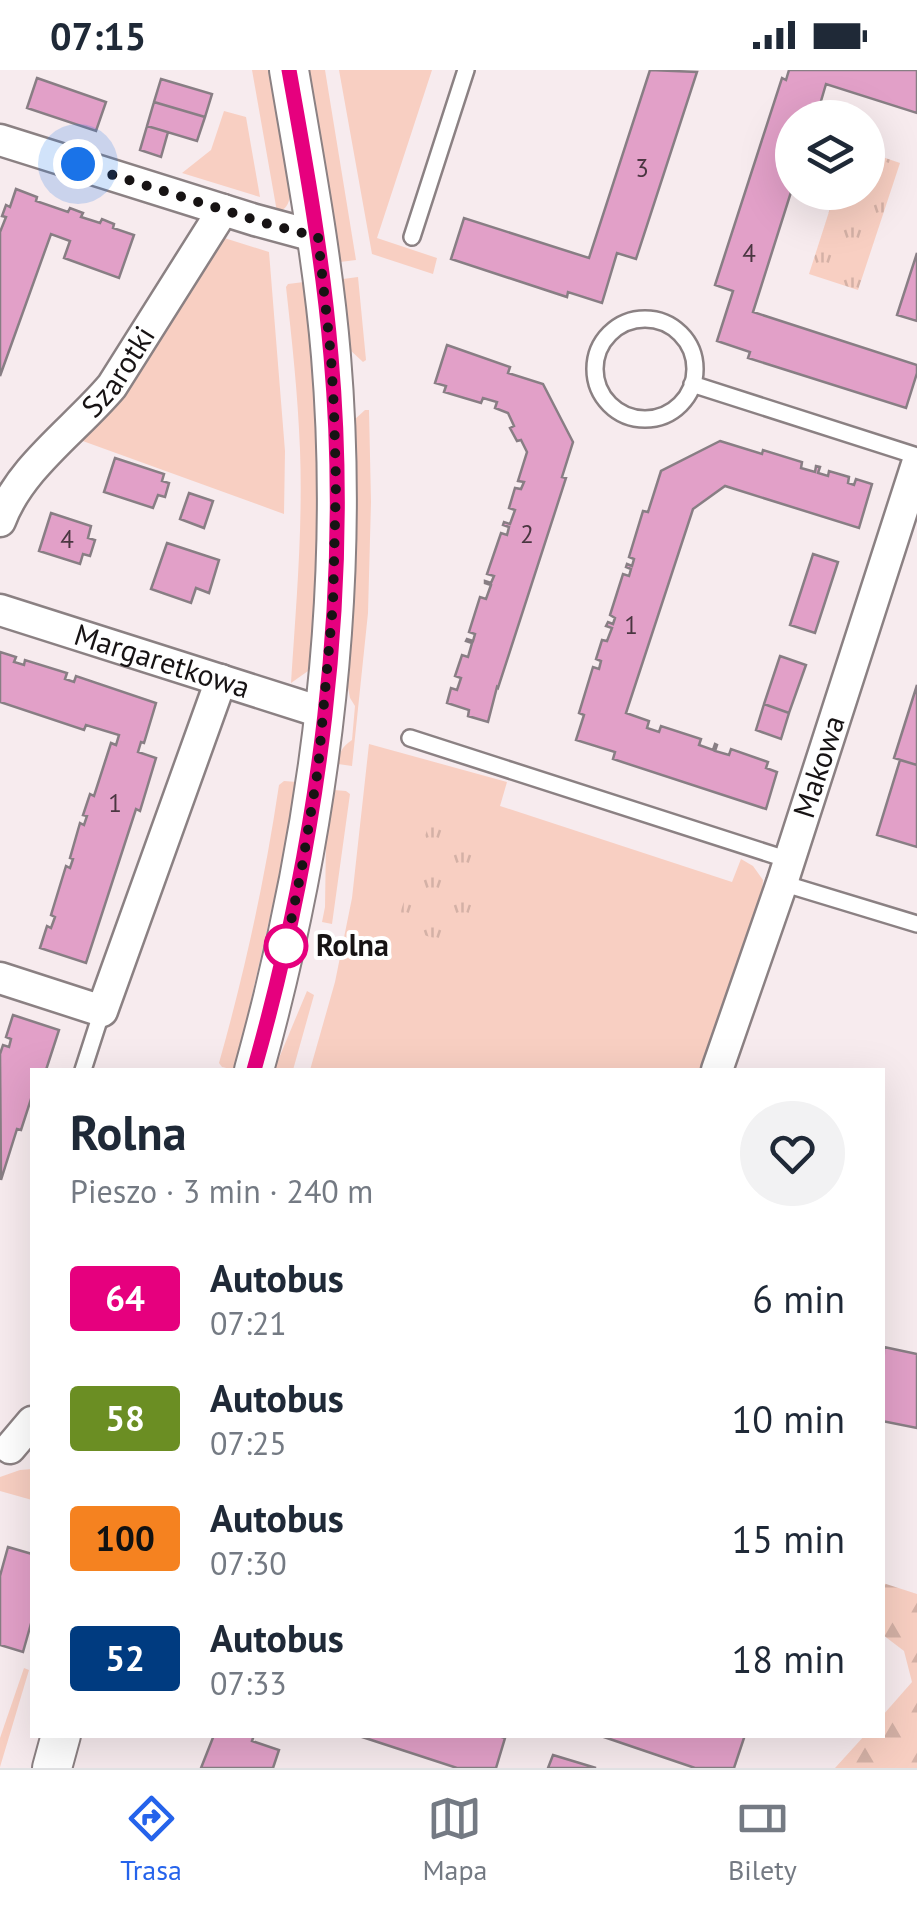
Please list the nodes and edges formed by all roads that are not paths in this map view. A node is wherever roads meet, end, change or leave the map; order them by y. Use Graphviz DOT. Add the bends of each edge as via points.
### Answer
graph roads {
  1 [pos="289,70"];
  2 [pos="466,70"];
  3 [pos="0,140"];
  4 [pos="223,210"];
  5 [pos="412,236"];
  6 [pos="318,237"];
  7 [pos="692,384"];
  8 [pos="917,460"];
  9 [pos="0,521"];
  10 [pos="0,610"];
  11 [pos="220,680"];
  12 [pos="324,713"];
  13 [pos="410,738"];
  14 [pos="786,872"];
  15 [pos="917,924"];
  16 [pos="0,978"];
  17 [pos="102,1011"];
  18 [pos="84,1068"];
  19 [pos="255,1068"];
  20 [pos="718,1068"];
  21 [pos="30,1425"];
  22 [pos="14,1448"];
  23 [pos="61,1738"];
  24 [pos="52,1768"];
  1 -- 6 [label="street"];
  2 -- 5 [label="lane"];
  3 -- 4 [label="street"];
  4 -- 6 [label="street"];
  4 -- 9 [label="street, Szarotki" via="112,386 27,474"];
  6 -- 12 [label="street" via="336,483"];
  7 -- 7 [label="lane" via="686,340 656,320 619,326 601,344 595,367 600,392 628,416 665,414"];
  7 -- 8 [label="lane"];
  8 -- 14 [label="street, Makowa"];
  10 -- 11 [label="street, Margaretkowa"];
  11 -- 12 [label="street, Margaretkowa"];
  11 -- 17 [label="street"];
  12 -- 19 [label="street" via="302,867"];
  13 -- 14 [label="lane"];
  14 -- 15 [label="lane"];
  14 -- 20 [label="street, Makowa"];
  16 -- 17 [label="street"];
  17 -- 18 [label="lane"];
  21 -- 22 [label="street"];
  23 -- 24 [label="street"];
}
